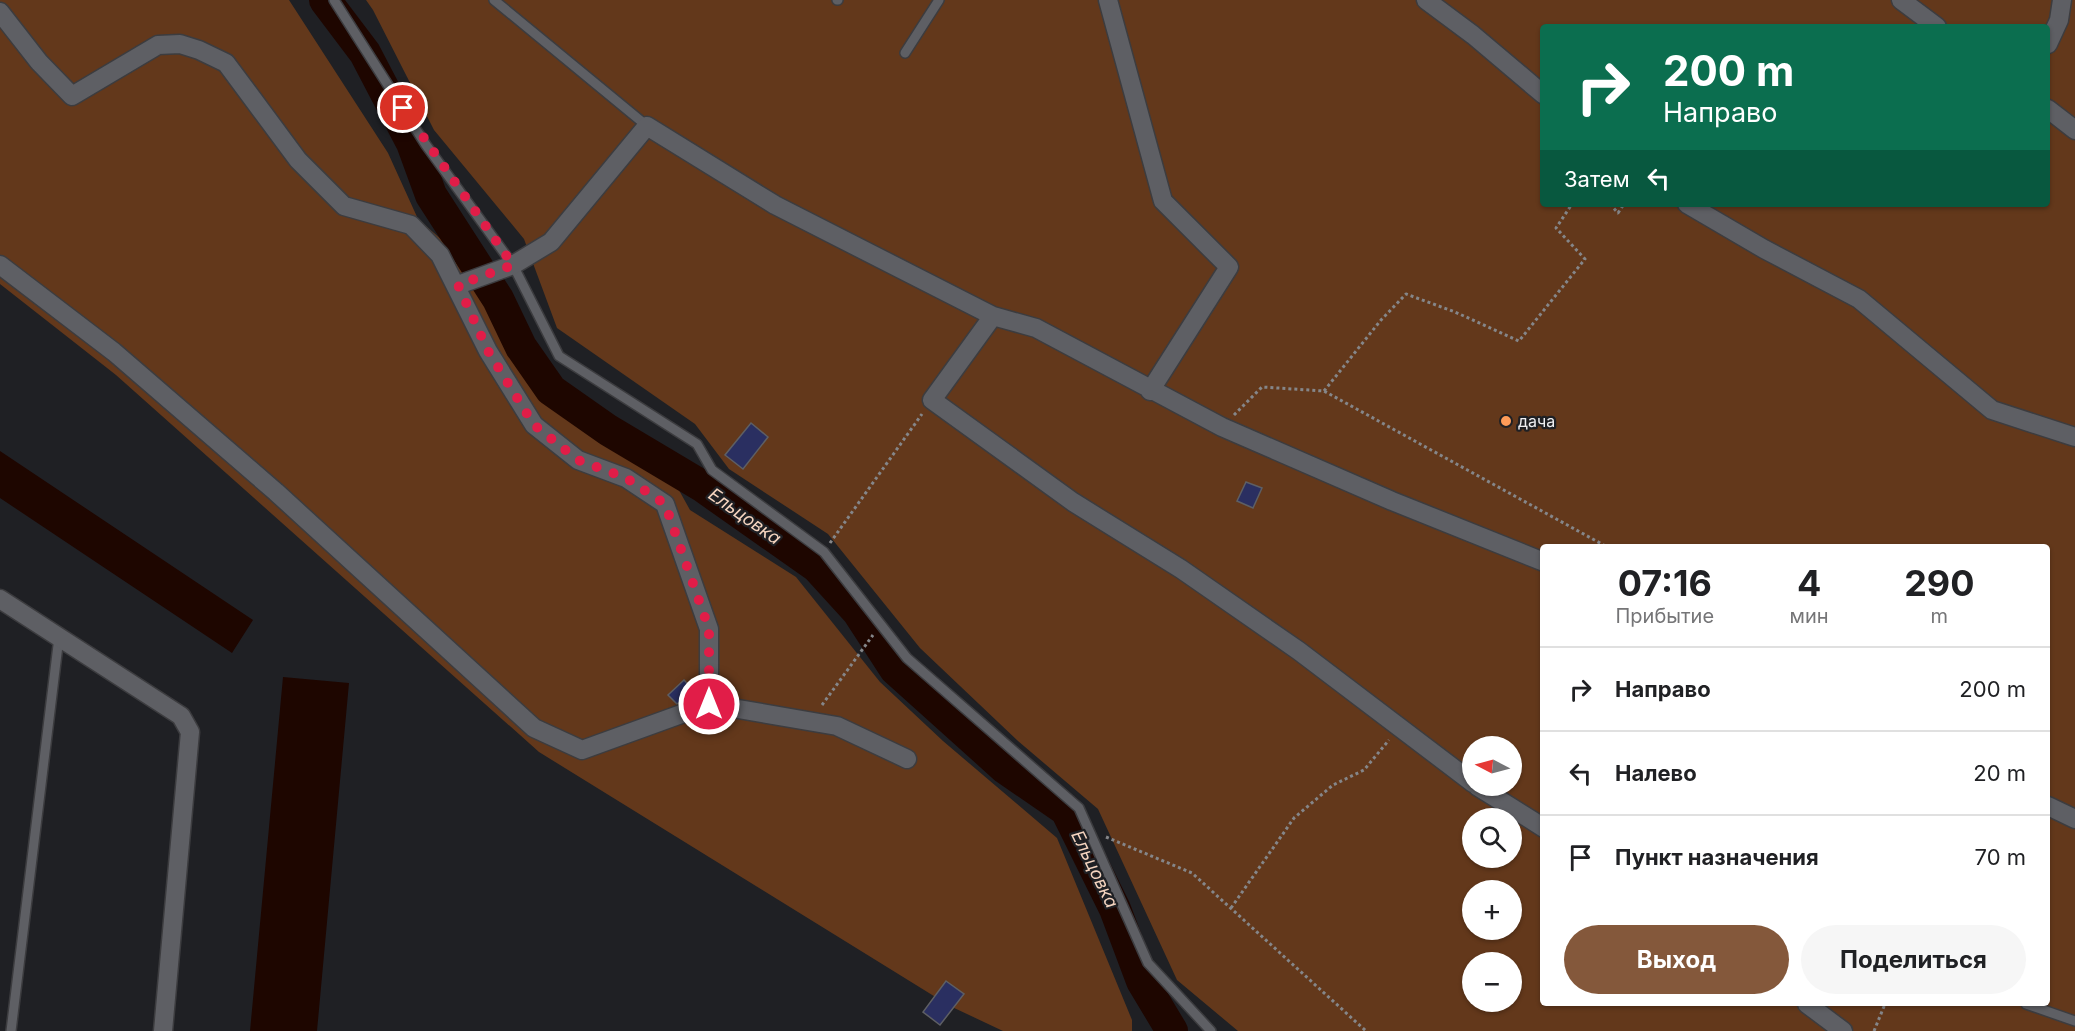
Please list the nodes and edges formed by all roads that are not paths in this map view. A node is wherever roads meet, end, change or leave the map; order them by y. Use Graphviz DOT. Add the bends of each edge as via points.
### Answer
graph roads {
  1 [pos="334,0"];
  2 [pos="494,0"];
  3 [pos="939,0"];
  4 [pos="1108,0"];
  5 [pos="1426,0"];
  6 [pos="1901,0"];
  7 [pos="2062,0"];
  8 [pos="0,12"];
  9 [pos="1933,24"];
  10 [pos="2050,40"];
  11 [pos="905,53"];
  12 [pos="1540,92"];
  13 [pos="2050,111"];
  14 [pos="647,126"];
  15 [pos="2075,130"];
  16 [pos="1692,207"];
  17 [pos="0,265"];
  18 [pos="513,265"];
  19 [pos="458,285"];
  20 [pos="993,316"];
  21 [pos="1150,391"];
  22 [pos="2075,437"];
  23 [pos="1540,560"];
  24 [pos="0,599"];
  25 [pos="59,637"];
  26 [pos="709,704"];
  27 [pos="906,759"];
  28 [pos="1462,775"];
  29 [pos="1493,796"];
  30 [pos="2050,807"];
  31 [pos="2075,819"];
  32 [pos="1540,825"];
  33 [pos="1810,1006"];
  34 [pos="2032,1006"];
  35 [pos="2075,1021"];
  36 [pos="11,1031"];
  37 [pos="163,1031"];
  38 [pos="1212,1031"];
  39 [pos="1843,1031"];
  1 -- 18 [label="lane" via="426,145"];
  2 -- 14 [label="lane"];
  3 -- 11 [label="lane"];
  4 -- 21 [label="street" via="1163,201 1229,267"];
  5 -- 12 [label="street"];
  6 -- 9 [label="street"];
  7 -- 10 [label="street"];
  8 -- 19 [label="street" via="72,96 158,45 180,44 226,63 298,160 344,206 411,225 440,255"];
  13 -- 15 [label="street"];
  14 -- 18 [label="street" via="550,242"];
  14 -- 20 [label="street" via="775,205"];
  16 -- 22 [label="street" via="1859,299 1992,410"];
  17 -- 26 [label="street" via="114,352 534,728 582,750"];
  18 -- 19 [label="street"];
  18 -- 38 [label="lane" via="558,356 697,444 712,470 824,552 907,658 1079,808 1148,963"];
  19 -- 26 [label="street" via="488,351 534,425 578,460 626,478 665,504 709,629"];
  20 -- 21 [label="street" via="1036,328"];
  20 -- 28 [label="street" via="932,400 1073,502 1181,568 1270,630"];
  21 -- 23 [label="street" via="1392,501"];
  24 -- 25 [label="street"];
  25 -- 36 [label="lane"];
  25 -- 37 [label="street" via="181,716 190,732"];
  26 -- 27 [label="street" via="837,726"];
  29 -- 32 [label="street"];
  30 -- 31 [label="street"];
  33 -- 39 [label="street"];
  34 -- 35 [label="lane"];
}
